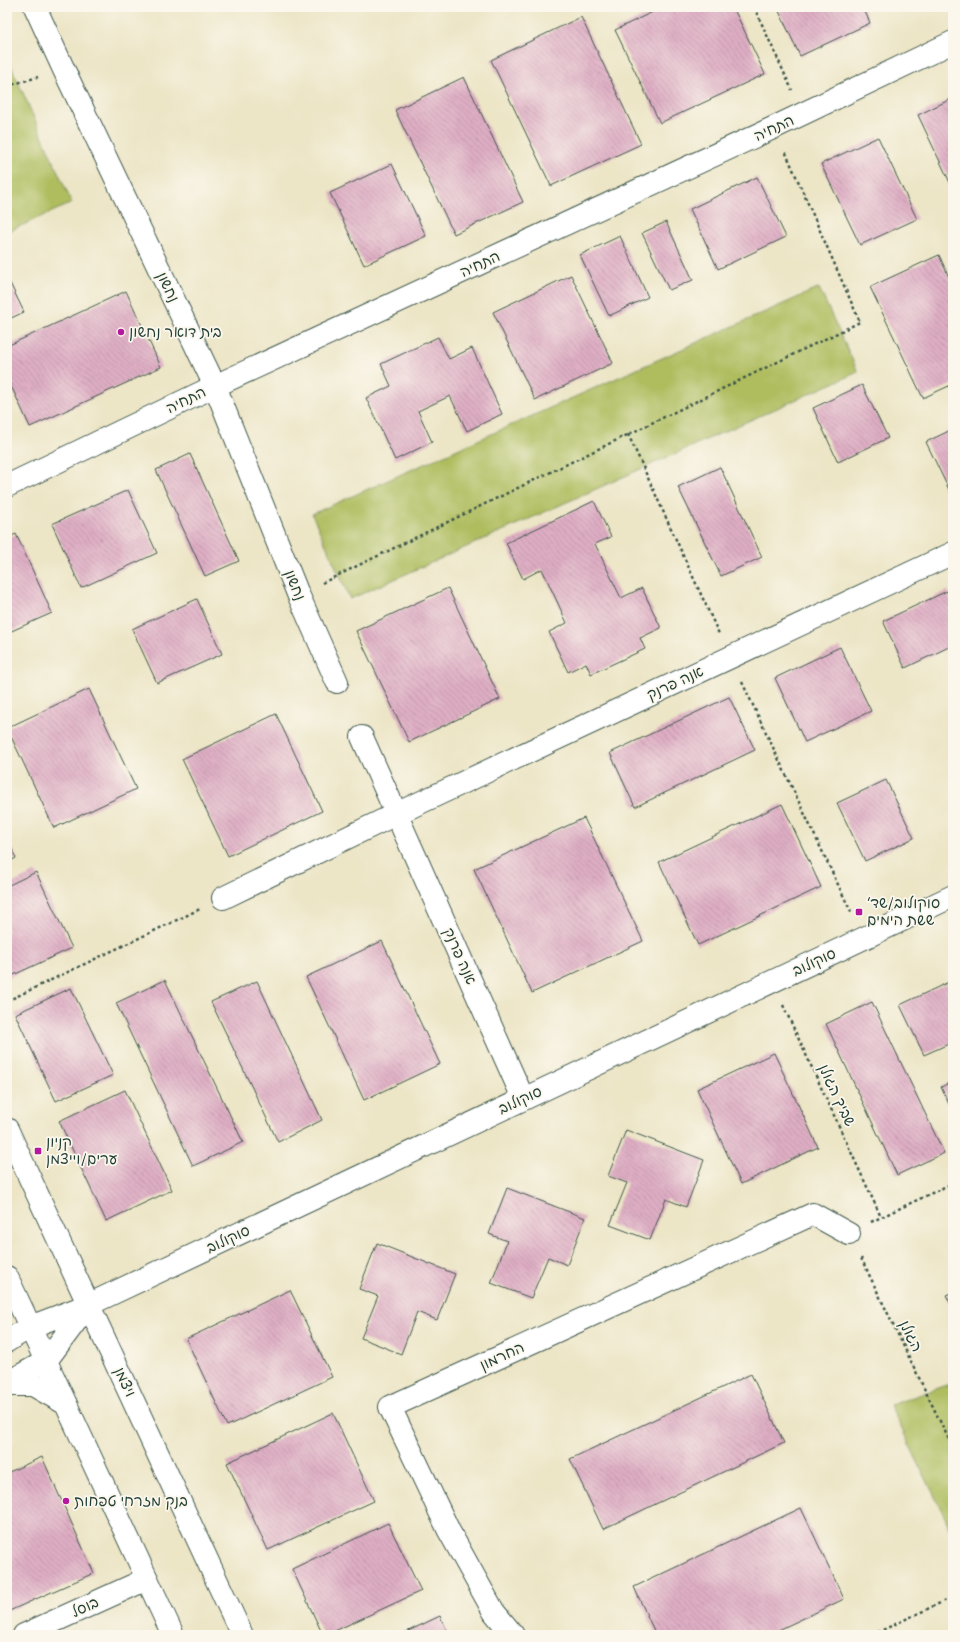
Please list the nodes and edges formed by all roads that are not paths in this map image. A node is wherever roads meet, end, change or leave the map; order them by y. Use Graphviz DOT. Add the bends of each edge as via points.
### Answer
graph roads {
  1 [pos="36,7"];
  2 [pos="953,42"];
  3 [pos="215,386"];
  4 [pos="7,486"];
  5 [pos="953,553"];
  6 [pos="337,682"];
  7 [pos="362,737"];
  8 [pos="396,814"];
  9 [pos="953,896"];
  10 [pos="223,898"];
  11 [pos="524,1098"];
  12 [pos="7,1129"];
  13 [pos="849,1234"];
  14 [pos="11,1285"];
  15 [pos="88,1305"];
  16 [pos="7,1318"];
  17 [pos="30,1327"];
  18 [pos="7,1341"];
  19 [pos="46,1361"];
  20 [pos="7,1384"];
  21 [pos="66,1404"];
  22 [pos="147,1579"];
  23 [pos="24,1635"];
  24 [pos="173,1635"];
  25 [pos="242,1635"];
  26 [pos="513,1635"];
  1 -- 3 [label="street, נחשון"];
  2 -- 3 [label="street, התחיה" via="775,128"];
  3 -- 4 [label="street, התחיה"];
  3 -- 6 [label="street, נחשון" via="298,594"];
  5 -- 8 [label="street, אנה פרנק"];
  7 -- 8 [label="street, אנה פרנק"];
  8 -- 10 [label="street, אנה פרנק"];
  8 -- 11 [label="street, אנה פרנק"];
  9 -- 11 [label="street, סוקולוב"];
  11 -- 15 [label="street, סוקולוב"];
  12 -- 15 [label="street, ויצמן"];
  13 -- 26 [label="street, החרמון" via="813,1214 390,1407 449,1531 494,1612"];
  14 -- 16 [label="street"];
  14 -- 17 [label="street"];
  15 -- 17 [label="street, סוקולוב"];
  15 -- 19 [label="street"];
  15 -- 25 [label="street, ויצמן"];
  17 -- 18 [label="street, סוקולוב"];
  17 -- 19 [label="street"];
  19 -- 20 [label="street"];
  19 -- 21 [label="street"];
  20 -- 21 [label="street" via="33,1385"];
  21 -- 22 [label="street"];
  22 -- 23 [label="street, בוסל"];
  22 -- 24 [label="street"];
}
